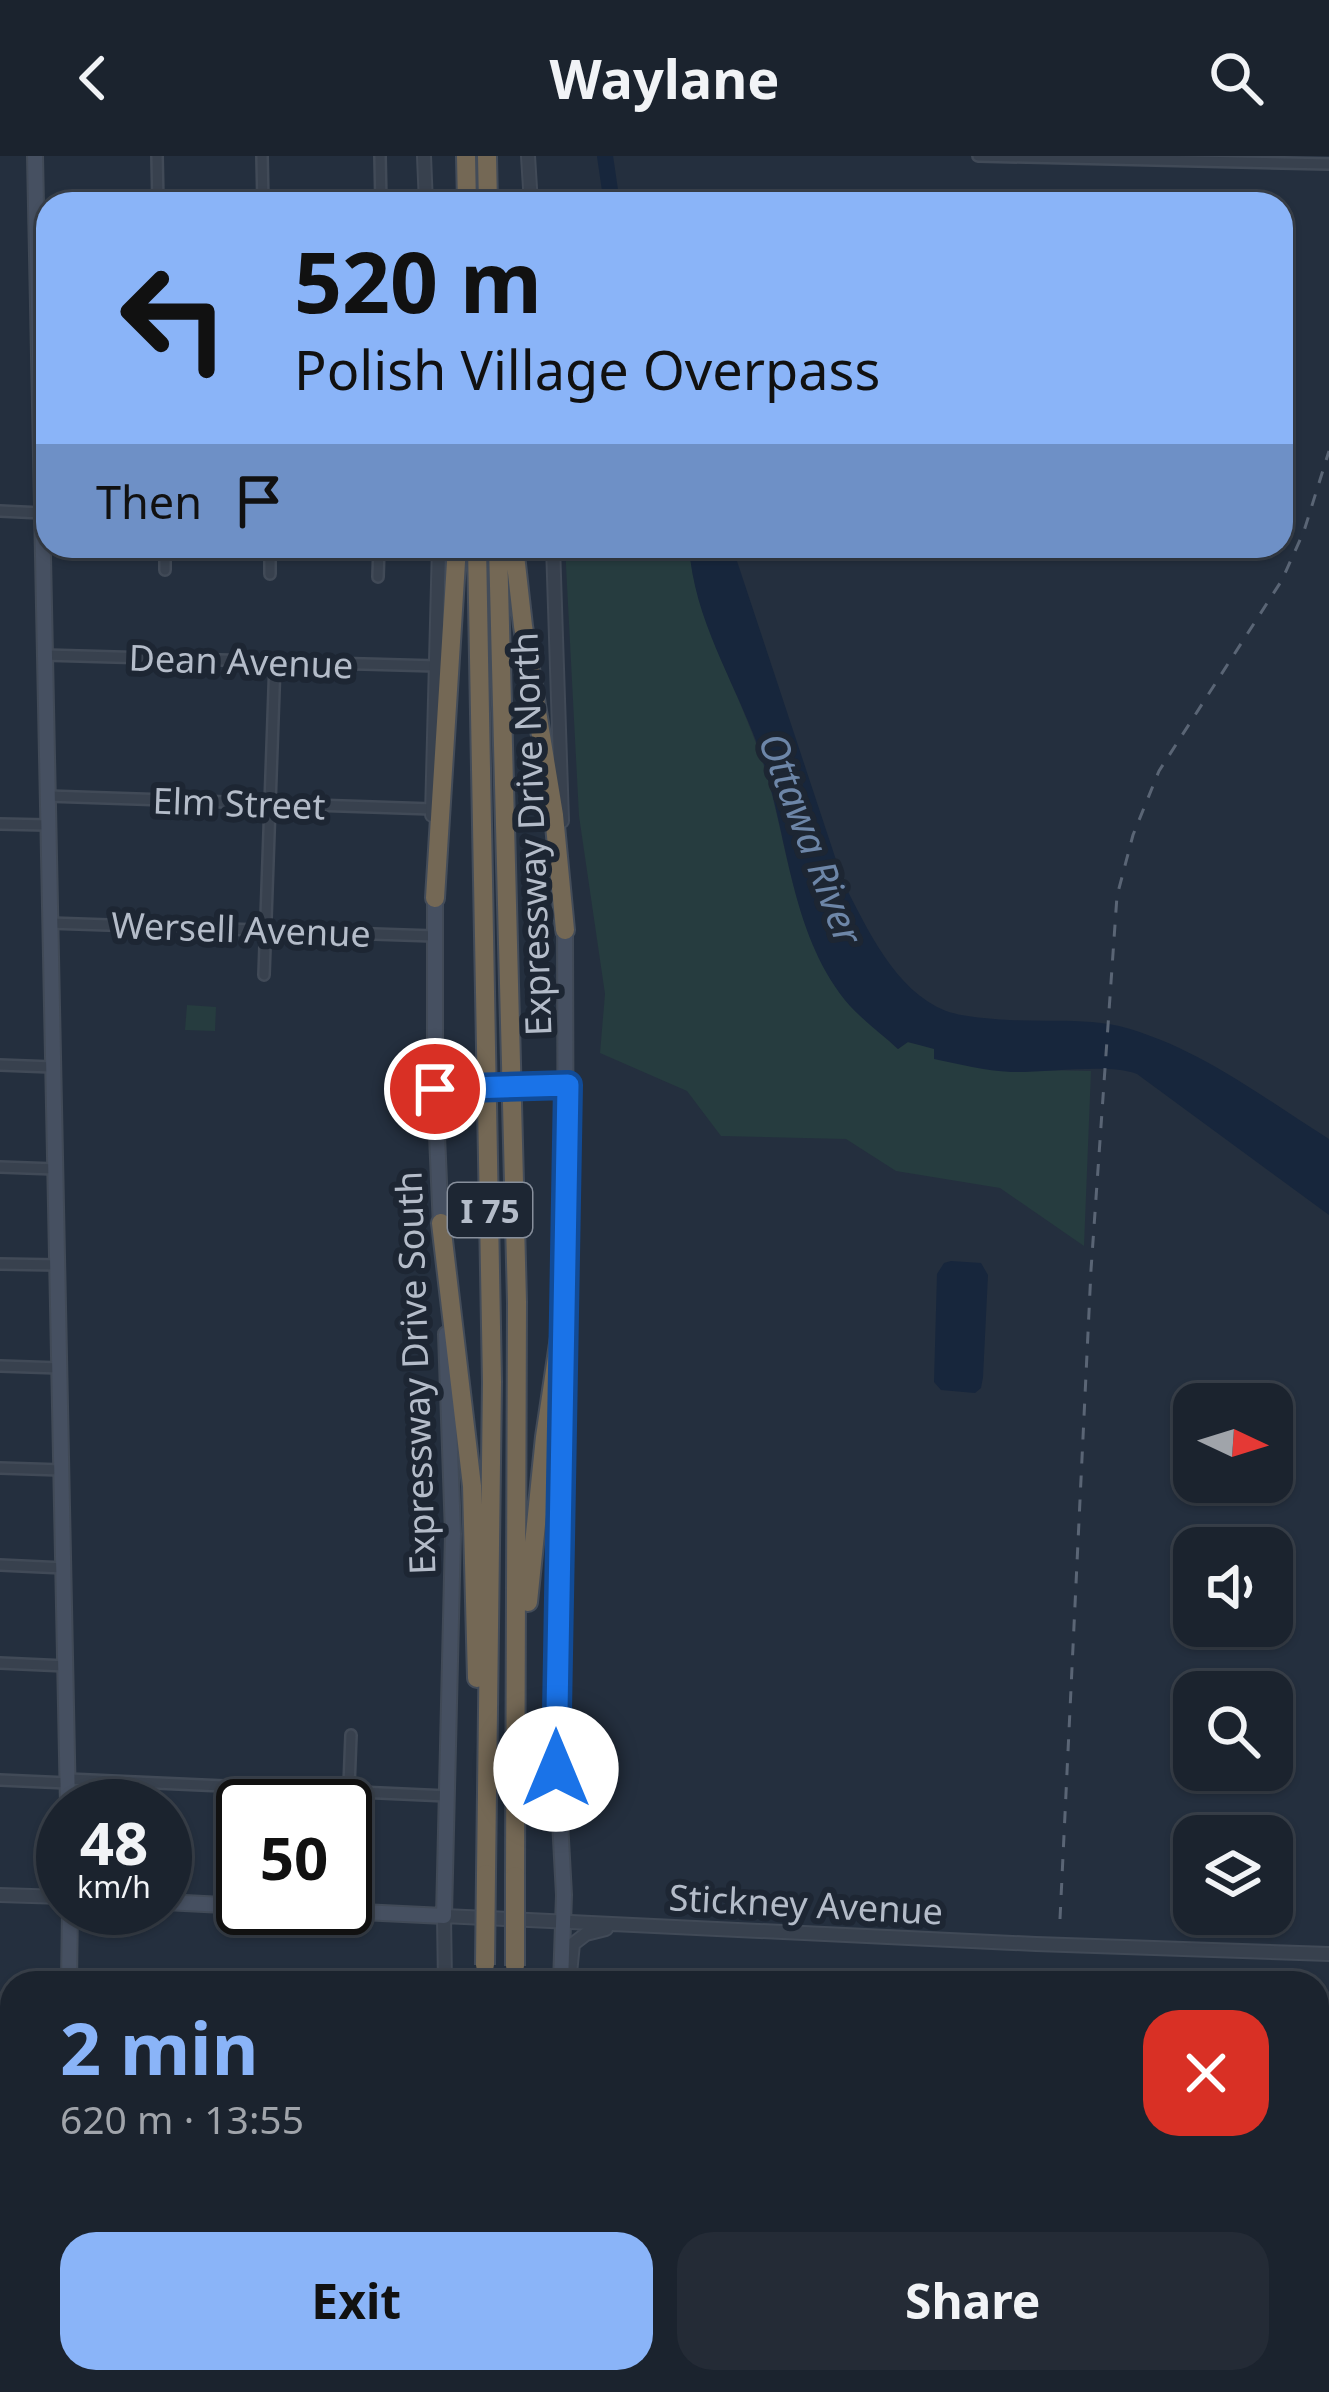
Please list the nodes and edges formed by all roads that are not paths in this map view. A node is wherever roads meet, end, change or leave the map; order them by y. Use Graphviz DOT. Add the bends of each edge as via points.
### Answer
graph roads {
  1 [pos="35,156"];
  2 [pos="157,156"];
  3 [pos="262,156"];
  4 [pos="380,156"];
  5 [pos="424,156"];
  6 [pos="466,156"];
  7 [pos="487,156"];
  8 [pos="528,156"];
  9 [pos="978,157"];
  10 [pos="1140,158"];
  11 [pos="1329,164"];
  12 [pos="37,192"];
  13 [pos="158,192"];
  14 [pos="263,192"];
  15 [pos="381,192"];
  16 [pos="426,192"];
  17 [pos="467,192"];
  18 [pos="488,192"];
  19 [pos="530,192"];
  20 [pos="0,511"];
  21 [pos="36,513"];
  22 [pos="43,558"];
  23 [pos="165,558"];
  24 [pos="270,558"];
  25 [pos="379,558"];
  26 [pos="439,558"];
  27 [pos="456,558"];
  28 [pos="477,558"];
  29 [pos="498,558"];
  30 [pos="515,558"];
  31 [pos="553,558"];
  32 [pos="165,570"];
  33 [pos="270,574"];
  34 [pos="378,577"];
  35 [pos="44,656"];
  36 [pos="275,662"];
  37 [pos="437,666"];
  38 [pos="46,796"];
  39 [pos="270,804"];
  40 [pos="432,808"];
  41 [pos="0,824"];
  42 [pos="47,825"];
  43 [pos="434,898"];
  44 [pos="49,923"];
  45 [pos="565,930"];
  46 [pos="266,931"];
  47 [pos="434,936"];
  48 [pos="264,975"];
  49 [pos="0,1065"];
  50 [pos="52,1066"];
  51 [pos="568,1085"];
  52 [pos="435,1089"];
  53 [pos="0,1167"];
  54 [pos="55,1169"];
  55 [pos="441,1223"];
  56 [pos="0,1264"];
  57 [pos="58,1265"];
  58 [pos="566,1297"];
  59 [pos="0,1366"];
  60 [pos="60,1368"];
  61 [pos="0,1468"];
  62 [pos="62,1470"];
  63 [pos="0,1565"];
  64 [pos="64,1568"];
  65 [pos="0,1663"];
  66 [pos="66,1666"];
  67 [pos="517,1702"];
  68 [pos="350,1735"];
  69 [pos="68,1779"];
  70 [pos="349,1779"];
  71 [pos="0,1780"];
  72 [pos="36,1781"];
  73 [pos="372,1792"];
  74 [pos="447,1796"];
  75 [pos="486,1874"];
  76 [pos="0,1894"];
  77 [pos="36,1896"];
  78 [pos="372,1912"];
  79 [pos="444,1916"];
  80 [pos="562,1922"];
  81 [pos="625,1925"];
  82 [pos="70,1935"];
  83 [pos="1329,1954"];
  84 [pos="69,1971"];
  85 [pos="445,1971"];
  86 [pos="485,1971"];
  87 [pos="515,1971"];
  88 [pos="564,1971"];
  89 [pos="567,1971"];
  1 -- 12 [label="main road"];
  2 -- 13 [label="street"];
  3 -- 14 [label="street"];
  4 -- 15 [label="street"];
  5 -- 16 [label="street"];
  6 -- 17 [label="highway"];
  7 -- 18 [label="highway"];
  8 -- 19 [label="street"];
  9 -- 10 [label="street"];
  10 -- 11 [label="street"];
  20 -- 21 [label="street"];
  22 -- 35 [label="main road"];
  23 -- 32 [label="street"];
  24 -- 33 [label="street"];
  25 -- 34 [label="street"];
  26 -- 37 [label="street, Expressway Drive South"];
  27 -- 43 [label="highway"];
  28 -- 75 [label="highway, I 75" via="492,1382"];
  29 -- 67 [label="highway, I 75" via="517,1302"];
  30 -- 45 [label="highway"];
  31 -- 45 [label="street, Expressway Drive North"];
  35 -- 36 [label="street, Dean Avenue"];
  35 -- 38 [label="main road"];
  36 -- 37 [label="street, Dean Avenue"];
  36 -- 39 [label="street"];
  37 -- 40 [label="street, Expressway Drive South"];
  38 -- 39 [label="street, Elm Street"];
  38 -- 42 [label="main road"];
  39 -- 40 [label="street, Elm Street"];
  39 -- 46 [label="street"];
  40 -- 43 [label="street, Expressway Drive South"];
  41 -- 42 [label="street"];
  42 -- 44 [label="main road"];
  43 -- 47 [label="main road, Expressway Drive South"];
  44 -- 46 [label="street, Wersell Avenue"];
  44 -- 50 [label="main road"];
  45 -- 51 [label="main road, Expressway Drive North"];
  46 -- 47 [label="street, Wersell Avenue"];
  46 -- 48 [label="street"];
  47 -- 52 [label="main road, Expressway Drive South"];
  49 -- 50 [label="street"];
  50 -- 54 [label="main road"];
  51 -- 52 [label="street, bridge"];
  51 -- 58 [label="main road, Expressway Drive North"];
  52 -- 55 [label="main road, Expressway Drive South"];
  53 -- 54 [label="street"];
  54 -- 57 [label="main road"];
  55 -- 74 [label="main road, Expressway Drive South" via="452,1513"];
  55 -- 75 [label="highway" via="472,1486"];
  56 -- 57 [label="street"];
  57 -- 60 [label="main road"];
  58 -- 67 [label="highway"];
  58 -- 80 [label="main road, Expressway Drive North" via="556,1747"];
  59 -- 60 [label="street"];
  60 -- 62 [label="main road"];
  61 -- 62 [label="street"];
  62 -- 64 [label="main road"];
  63 -- 64 [label="street"];
  64 -- 66 [label="main road"];
  65 -- 66 [label="street"];
  66 -- 69 [label="main road"];
  67 -- 87 [label="highway, I 75, bridge"];
  68 -- 70 [label="street"];
  71 -- 72 [label="street"];
  73 -- 74 [label="street"];
  74 -- 79 [label="main road, Expressway Drive South"];
  75 -- 86 [label="highway, I 75, bridge"];
  76 -- 77 [label="street"];
  78 -- 79 [label="main road, Stickney Avenue"];
  79 -- 80 [label="street, Stickney Avenue"];
  79 -- 85 [label="street, Expressway Drive South"];
  80 -- 81 [label="street, Stickney Avenue"];
  80 -- 88 [label="main road, Expressway Drive North"];
  81 -- 83 [label="street, Stickney Avenue"];
  81 -- 89 [label="street" via="578,1940"];
  82 -- 84 [label="main road"];
}
